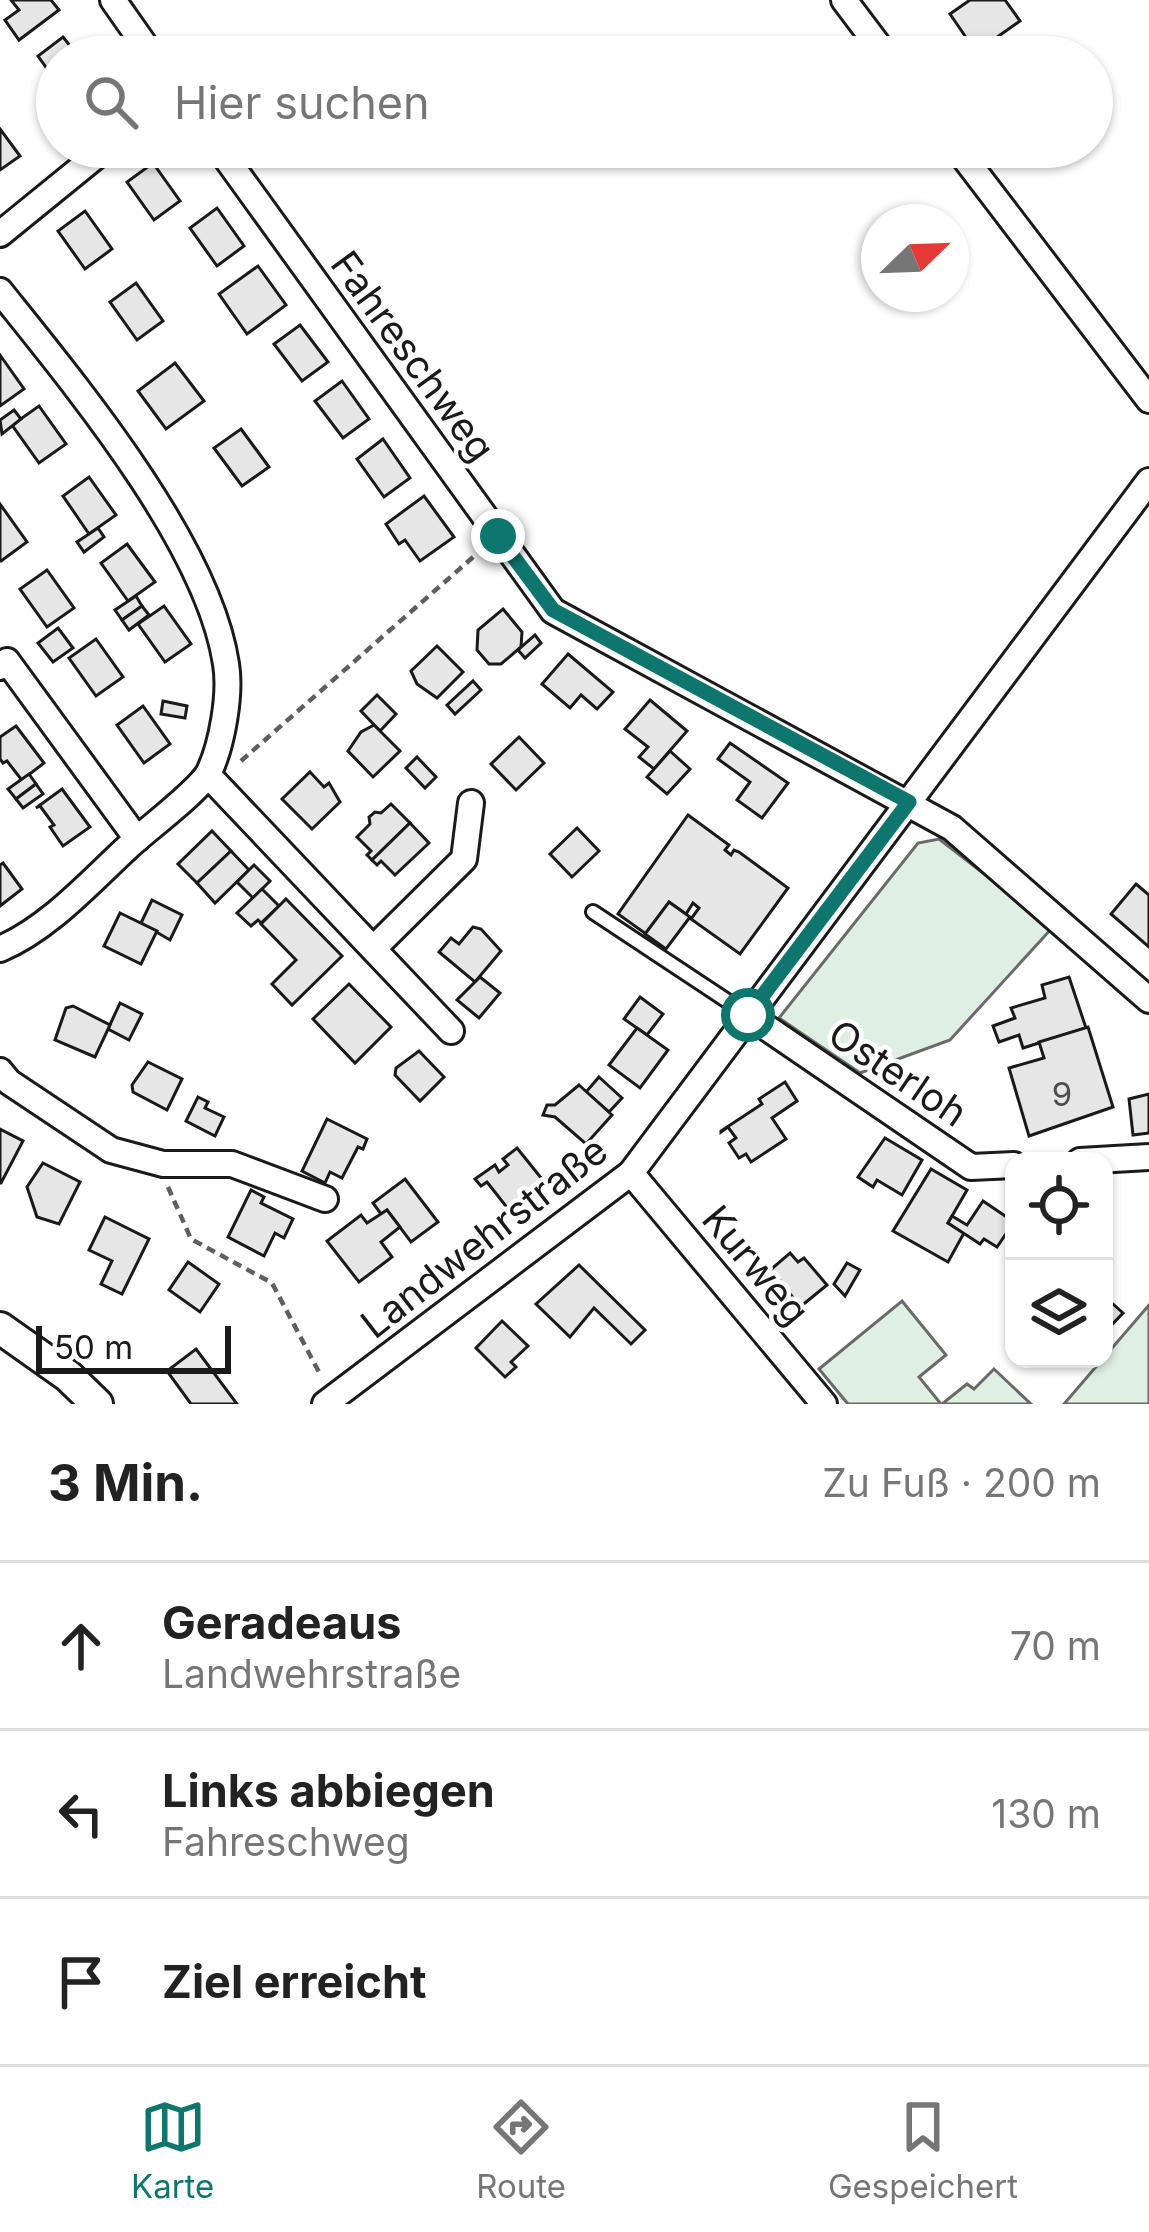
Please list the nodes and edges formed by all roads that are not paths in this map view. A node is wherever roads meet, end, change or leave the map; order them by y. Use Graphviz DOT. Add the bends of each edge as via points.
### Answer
graph roads {
  1 [pos="113,0"];
  2 [pos="844,0"];
  3 [pos="138,36"];
  4 [pos="871,36"];
  5 [pos="81,168"];
  6 [pos="233,168"];
  7 [pos="972,168"];
  8 [pos="0,234"];
  9 [pos="0,291"];
  10 [pos="1149,400"];
  11 [pos="1149,481"];
  12 [pos="0,668"];
  13 [pos="208,775"];
  14 [pos="909,802"];
  15 [pos="471,803"];
  16 [pos="137,839"];
  17 [pos="593,912"];
  18 [pos="374,948"];
  19 [pos="0,950"];
  20 [pos="1149,1000"];
  21 [pos="748,1015"];
  22 [pos="451,1031"];
  23 [pos="0,1071"];
  24 [pos="1149,1157"];
  25 [pos="1113,1159"];
  26 [pos="1005,1165"];
  27 [pos="632,1174"];
  28 [pos="325,1199"];
  29 [pos="0,1328"];
  30 [pos="329,1401"];
  31 [pos="97,1404"];
  32 [pos="824,1404"];
  1 -- 3 [label="street"];
  2 -- 4 [label="street"];
  5 -- 8 [label="street"];
  6 -- 14 [label="street, Fahreschweg" via="553,610"];
  7 -- 10 [label="street"];
  9 -- 13 [label="street" via="150,490 217,622 227,669"];
  11 -- 14 [label="street, Landwehrstraße"];
  12 -- 16 [label="street" via="7,661"];
  13 -- 16 [label="street"];
  13 -- 18 [label="street"];
  14 -- 20 [label="street, Fahreschweg" via="952,828"];
  14 -- 21 [label="street, Landwehrstraße"];
  15 -- 18 [label="street" via="464,859"];
  16 -- 19 [label="street"];
  17 -- 21 [label="lane"];
  18 -- 22 [label="street"];
  21 -- 26 [label="street, Osterloh" via="971,1167"];
  21 -- 27 [label="street, Landwehrstraße"];
  23 -- 28 [label="street" via="110,1150 163,1164 232,1164"];
  24 -- 25 [label="street"];
  27 -- 30 [label="street, Landwehrstraße"];
  27 -- 32 [label="street, Kurweg"];
  29 -- 31 [label="street"];
}
